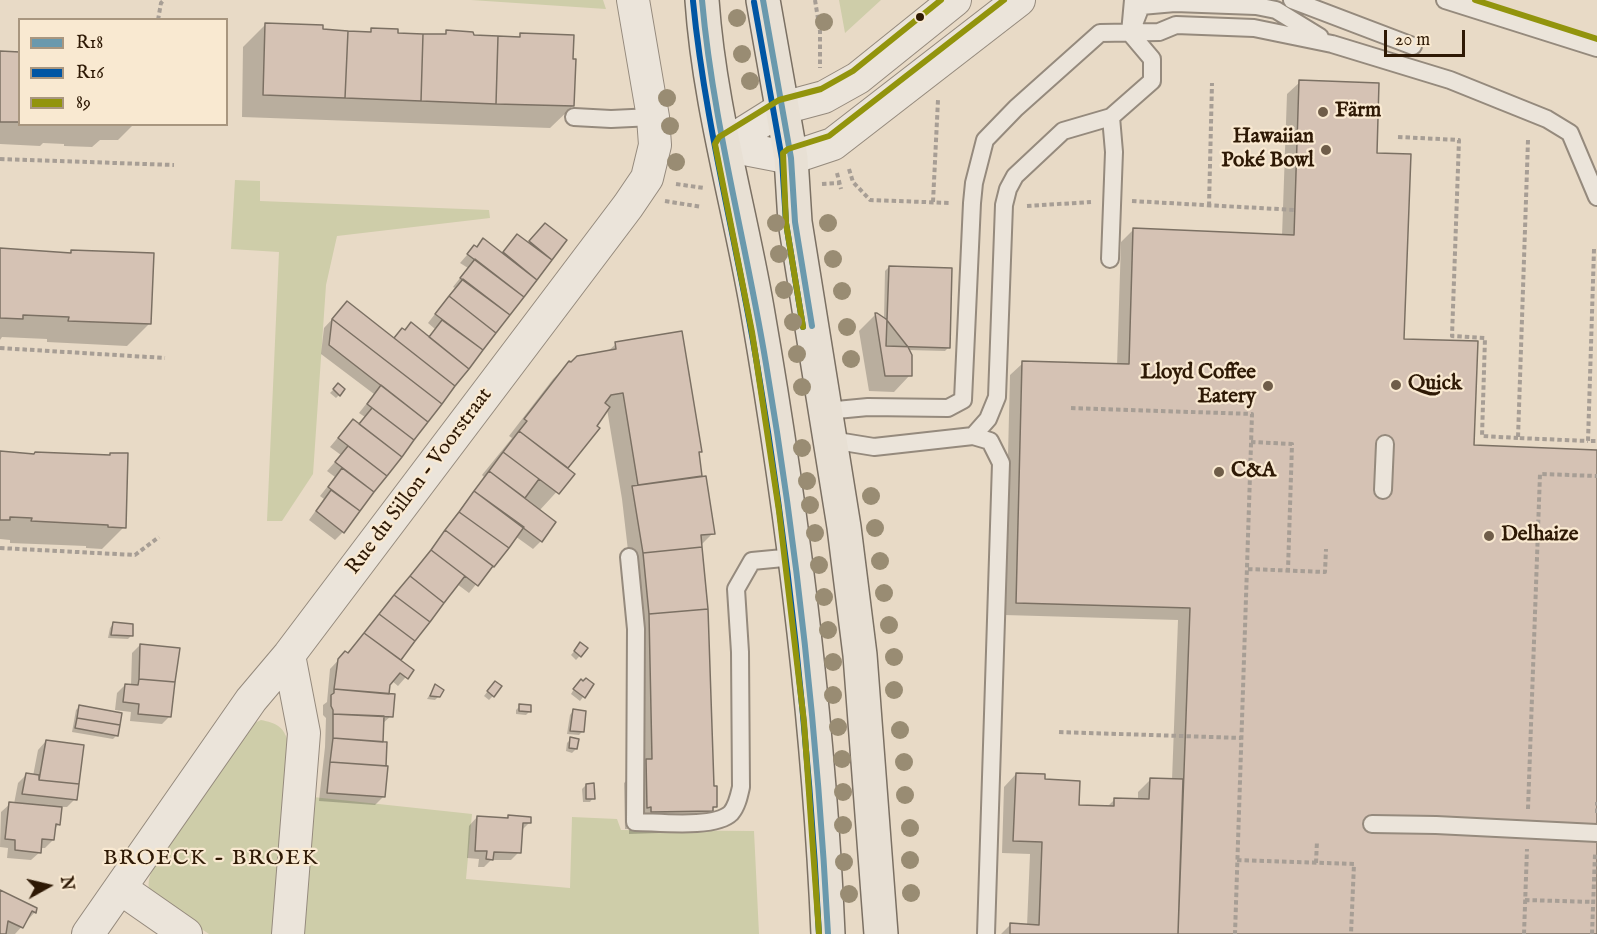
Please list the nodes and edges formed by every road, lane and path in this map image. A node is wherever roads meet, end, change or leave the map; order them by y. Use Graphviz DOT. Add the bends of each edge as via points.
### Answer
graph roads {
  1 [pos="164,0"];
  2 [pos="633,0"];
  3 [pos="702,0"];
  4 [pos="764,0"];
  5 [pos="955,0"];
  6 [pos="1019,0"];
  7 [pos="1133,0"];
  8 [pos="1292,0"];
  9 [pos="1445,0"];
  10 [pos="158,18"];
  11 [pos="1130,33"];
  12 [pos="1332,44"];
  13 [pos="1413,46"];
  14 [pos="1597,48"];
  15 [pos="1212,83"];
  16 [pos="938,95"];
  17 [pos="783,108"];
  18 [pos="574,117"];
  19 [pos="653,117"];
  20 [pos="1111,117"];
  21 [pos="1398,137"];
  22 [pos="1527,140"];
  23 [pos="724,145"];
  24 [pos="791,158"];
  25 [pos="0,159"];
  26 [pos="174,165"];
  27 [pos="849,169"];
  28 [pos="1597,197"];
  29 [pos="1101,201"];
  30 [pos="1123,201"];
  31 [pos="933,202"];
  32 [pos="960,203"];
  33 [pos="1019,206"];
  34 [pos="1209,206"];
  35 [pos="1295,210"];
  36 [pos="1594,249"];
  37 [pos="1110,259"];
  38 [pos="0,348"];
  39 [pos="165,358"];
  40 [pos="1071,408"];
  41 [pos="829,426"];
  42 [pos="973,436"];
  43 [pos="1518,438"];
  44 [pos="1588,441"];
  45 [pos="1597,441"];
  46 [pos="1251,442"];
  47 [pos="1385,444"];
  48 [pos="1597,476"];
  49 [pos="1383,490"];
  50 [pos="159,537"];
  51 [pos="0,549"];
  52 [pos="1326,549"];
  53 [pos="629,557"];
  54 [pos="794,557"];
  55 [pos="1248,569"];
  56 [pos="1288,570"];
  57 [pos="290,655"];
  58 [pos="1059,732"];
  59 [pos="1242,738"];
  60 [pos="1597,802"];
  61 [pos="1528,817"];
  62 [pos="1372,824"];
  63 [pos="1596,824"];
  64 [pos="1596,840"];
  65 [pos="1317,841"];
  66 [pos="1527,841"];
  67 [pos="1237,860"];
  68 [pos="1316,863"];
  69 [pos="120,888"];
  70 [pos="1525,900"];
  71 [pos="1594,902"];
  72 [pos="88,934"];
  73 [pos="186,934"];
  74 [pos="288,934"];
  75 [pos="828,934"];
  76 [pos="881,934"];
  77 [pos="986,934"];
  78 [pos="1235,934"];
  79 [pos="1351,934"];
  80 [pos="1524,934"];
  81 [pos="1592,934"];
  1 -- 10 [label="path"];
  2 -- 19 [label="street, Rue du Sillon - Voorstraat"];
  3 -- 23 [label="main road"];
  4 -- 17 [label="main road"];
  5 -- 17 [label="street" via="858,78 824,97"];
  6 -- 24 [label="street" via="833,144"];
  7 -- 11 [label="lane"];
  8 -- 13 [label="lane"];
  9 -- 14 [label="lane"];
  11 -- 12 [label="lane" via="1159,32 1176,25 1254,28"];
  11 -- 12 [label="lane" via="1141,6 1256,6 1276,10"];
  11 -- 20 [label="lane" via="1152,59 1152,81"];
  11 -- 41 [label="lane" via="1100,33 985,140 972,203 963,400 948,408 868,407"];
  12 -- 28 [label="lane" via="1450,80 1547,119 1570,133"];
  15 -- 34 [label="path"];
  16 -- 31 [label="path"];
  17 -- 23 [label="street"];
  17 -- 24 [label="main road"];
  18 -- 19 [label="lane"];
  19 -- 57 [label="street, Rue du Sillon - Voorstraat" via="655,145 647,178"];
  20 -- 37 [label="lane" via="1114,153"];
  20 -- 42 [label="lane" via="1063,131 1015,176 1008,189 1004,205 997,397 988,419"];
  21 -- 43 [label="path" via="1459,140 1452,336 1485,338 1482,436"];
  22 -- 43 [label="path"];
  23 -- 24 [label="street"];
  23 -- 54 [label="main road" via="757,306"];
  24 -- 41 [label="main road" via="795,222"];
  25 -- 26 [label="path"];
  27 -- 31 [label="path" via="853,182 870,200"];
  29 -- 33 [label="path"];
  30 -- 34 [label="path"];
  31 -- 32 [label="path"];
  34 -- 35 [label="path"];
  36 -- 44 [label="path"];
  38 -- 39 [label="path"];
  40 -- 46 [label="path" via="1252,414"];
  41 -- 42 [label="lane" via="874,447"];
  41 -- 76 [label="main road" via="860,655"];
  42 -- 77 [label="lane" via="990,441 1001,463"];
  43 -- 44 [label="path"];
  44 -- 45 [label="path"];
  46 -- 55 [label="path"];
  46 -- 56 [label="path" via="1292,444"];
  47 -- 49 [label="lane"];
  48 -- 61 [label="path" via="1540,474"];
  50 -- 51 [label="path" via="135,555"];
  52 -- 56 [label="path" via="1325,572"];
  53 -- 54 [label="lane" via="636,628 635,822 702,822 716,821 730,813 741,787 736,589 752,561"];
  54 -- 75 [label="main road" via="824,834"];
  55 -- 56 [label="path"];
  55 -- 59 [label="path"];
  57 -- 69 [label="street, Rue du Sillon - Voorstraat" via="251,700"];
  57 -- 74 [label="street" via="304,733"];
  58 -- 59 [label="path"];
  59 -- 67 [label="path"];
  60 -- 63 [label="path"];
  62 -- 64 [label="lane" via="1436,825"];
  64 -- 71 [label="path"];
  65 -- 68 [label="path"];
  66 -- 70 [label="path"];
  67 -- 68 [label="path"];
  67 -- 78 [label="path"];
  68 -- 79 [label="path" via="1354,864"];
  69 -- 72 [label="street, Rue du Sillon - Voorstraat"];
  69 -- 73 [label="street"];
  70 -- 71 [label="path"];
  70 -- 80 [label="path"];
  71 -- 81 [label="path"];
}
